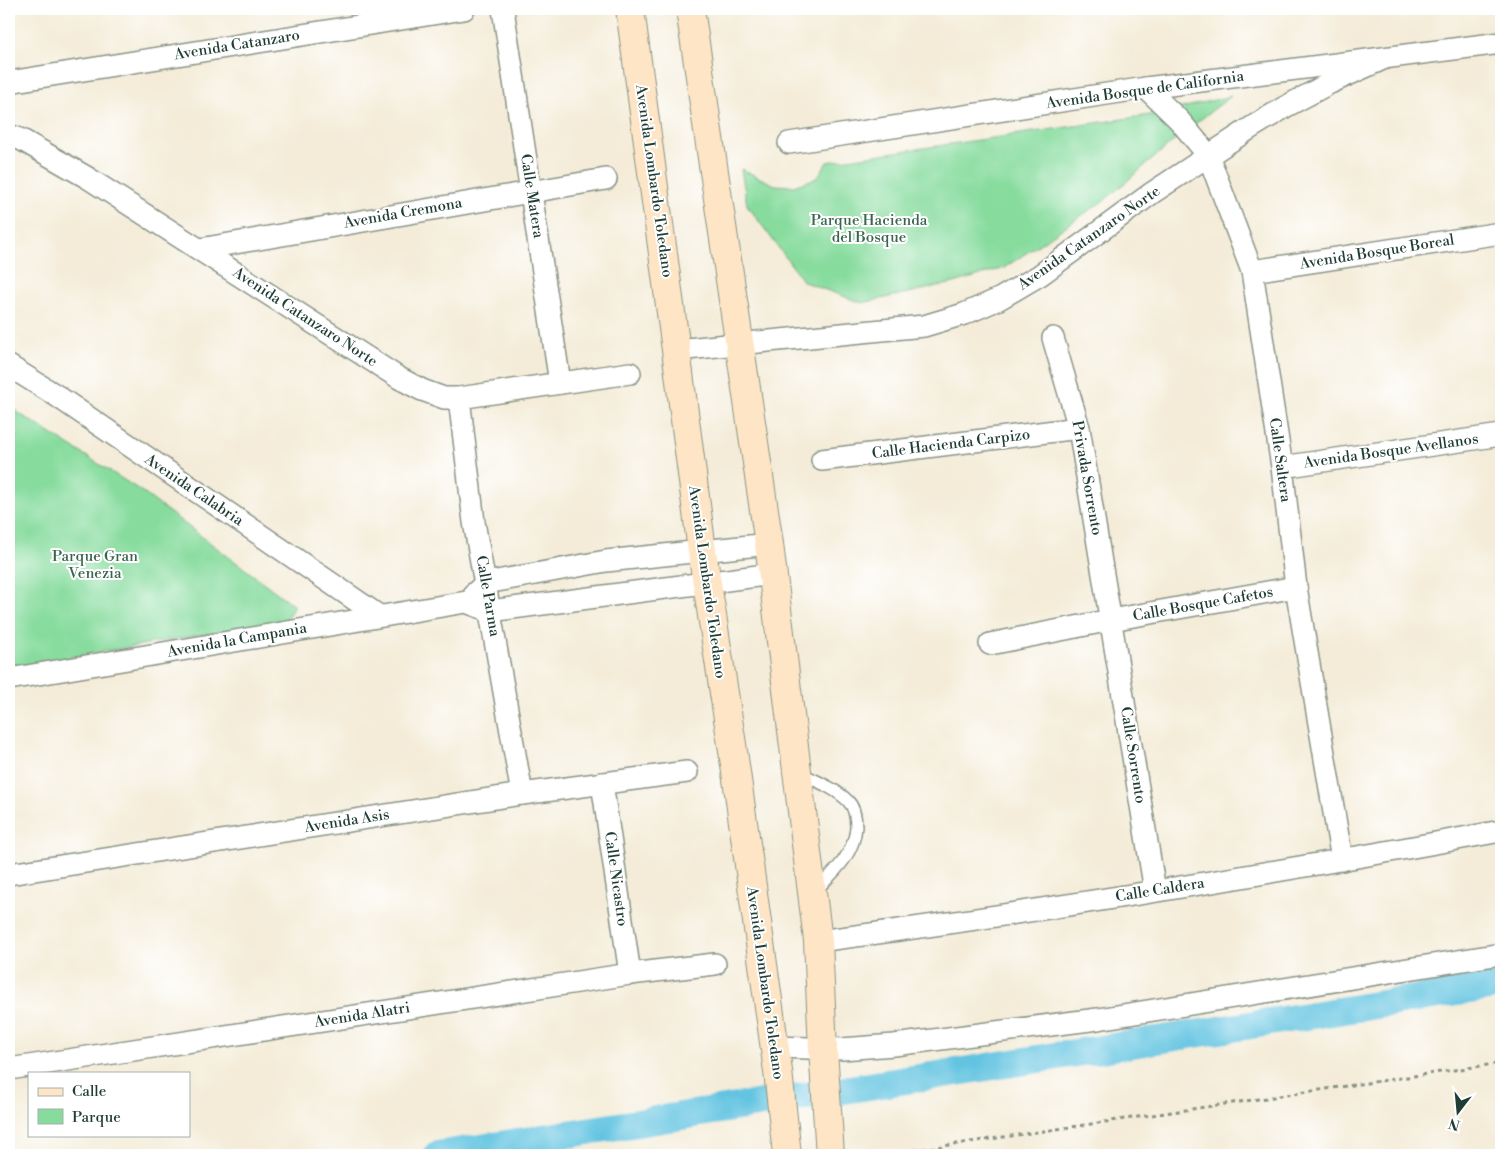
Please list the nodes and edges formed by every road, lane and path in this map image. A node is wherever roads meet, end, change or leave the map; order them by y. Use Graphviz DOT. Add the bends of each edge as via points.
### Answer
graph roads {
  1 [pos="464,9"];
  2 [pos="503,9"];
  3 [pos="630,9"];
  4 [pos="690,9"];
  5 [pos="1501,43"];
  6 [pos="1385,58"];
  7 [pos="9,82"];
  8 [pos="1146,88"];
  9 [pos="9,135"];
  10 [pos="789,144"];
  11 [pos="1208,155"];
  12 [pos="606,179"];
  13 [pos="531,191"];
  14 [pos="1501,233"];
  15 [pos="200,249"];
  16 [pos="1252,271"];
  17 [pos="1053,338"];
  18 [pos="740,343"];
  19 [pos="676,350"];
  20 [pos="9,366"];
  21 [pos="630,373"];
  22 [pos="560,383"];
  23 [pos="459,398"];
  24 [pos="1079,428"];
  25 [pos="1501,435"];
  26 [pos="822,460"];
  27 [pos="1282,467"];
  28 [pos="769,544"];
  29 [pos="702,551"];
  30 [pos="606,561"];
  31 [pos="773,574"];
  32 [pos="486,583"];
  33 [pos="706,583"];
  34 [pos="1296,587"];
  35 [pos="612,595"];
  36 [pos="466,602"];
  37 [pos="490,611"];
  38 [pos="379,616"];
  39 [pos="1110,620"];
  40 [pos="990,644"];
  41 [pos="9,679"];
  42 [pos="797,771"];
  43 [pos="687,772"];
  44 [pos="602,783"];
  45 [pos="522,794"];
  46 [pos="1501,831"];
  47 [pos="1342,860"];
  48 [pos="9,874"];
  49 [pos="1155,891"];
  50 [pos="812,894"];
  51 [pos="818,941"];
  52 [pos="1501,954"];
  53 [pos="716,964"];
  54 [pos="630,974"];
  55 [pos="824,1058"];
  56 [pos="776,1059"];
  57 [pos="1501,1063"];
  58 [pos="9,1069"];
  59 [pos="787,1155"];
  60 [pos="830,1155"];
  61 [pos="883,1155"];
  1 -- 7 [label="street, Avenida Catanzaro"];
  2 -- 13 [label="street, Calle Matera"];
  3 -- 19 [label="main road, Avenida Lombardo Toledano"];
  4 -- 18 [label="main road"];
  5 -- 6 [label="street, Avenida Bosque de California"];
  6 -- 8 [label="street, Avenida Bosque de California"];
  6 -- 11 [label="street, Avenida Catanzaro Norte" via="1285,107"];
  8 -- 10 [label="street, Avenida Bosque de California"];
  8 -- 11 [label="street, Calle Saltera"];
  9 -- 15 [label="street, Avenida Catanzaro Norte" via="88,178"];
  11 -- 16 [label="street, Calle Saltera"];
  11 -- 18 [label="street, Avenida Catanzaro Norte" via="1040,275 999,299 964,314 924,326"];
  12 -- 13 [label="street, Avenida Cremona"];
  13 -- 15 [label="street, Avenida Cremona"];
  13 -- 22 [label="street, Calle Matera"];
  14 -- 16 [label="street, Avenida Bosque Boreal"];
  15 -- 23 [label="street, Avenida Catanzaro Norte" via="399,378 444,398"];
  16 -- 27 [label="street, Calle Saltera"];
  17 -- 24 [label="street, Privada Sorrento"];
  18 -- 19 [label="street, Avenida Catanzaro Norte"];
  18 -- 28 [label="main road"];
  19 -- 29 [label="main road, Avenida Lombardo Toledano"];
  20 -- 38 [label="street, Avenida Calabria"];
  21 -- 22 [label="street, Avenida Catanzaro Norte"];
  22 -- 23 [label="street, Avenida Catanzaro Norte"];
  23 -- 32 [label="street, Calle Parma" via="474,522"];
  24 -- 26 [label="street, Calle Hacienda Carpizo"];
  24 -- 39 [label="street, Privada Sorrento"];
  25 -- 27 [label="street, Avenida Bosque Avellanos"];
  27 -- 34 [label="street, Calle Saltera"];
  28 -- 29 [label="street"];
  28 -- 31 [label="main road"];
  29 -- 30 [label="street"];
  29 -- 33 [label="main road, Avenida Lombardo Toledano"];
  30 -- 32 [label="street"];
  30 -- 35 [label="street"];
  31 -- 33 [label="street, Avenida la Campania"];
  31 -- 42 [label="main road"];
  32 -- 36 [label="street"];
  32 -- 37 [label="street, Calle Parma"];
  33 -- 35 [label="street, Avenida la Campania"];
  33 -- 56 [label="main road, Avenida Lombardo Toledano"];
  34 -- 39 [label="street, Calle Bosque Cafetos"];
  34 -- 47 [label="street, Calle Saltera"];
  35 -- 37 [label="street, Avenida la Campania"];
  36 -- 37 [label="street, Avenida la Campania"];
  36 -- 38 [label="street, Avenida la Campania"];
  37 -- 45 [label="street, Calle Parma"];
  38 -- 41 [label="street, Avenida la Campania"];
  39 -- 40 [label="street, Calle Bosque Cafetos"];
  39 -- 49 [label="street, Calle Sorrento"];
  42 -- 50 [label="main road"];
  42 -- 50 [label="lane" via="850,802 856,818 855,839 849,854"];
  43 -- 44 [label="street, Avenida Asis"];
  44 -- 45 [label="street, Avenida Asis"];
  44 -- 54 [label="street, Calle Nicastro"];
  45 -- 48 [label="street, Avenida Asis"];
  46 -- 47 [label="street, Calle Caldera"];
  47 -- 49 [label="street, Calle Caldera"];
  49 -- 51 [label="street, Calle Caldera"];
  50 -- 51 [label="main road"];
  51 -- 55 [label="main road"];
  52 -- 55 [label="street" via="1098,1019 894,1044"];
  53 -- 54 [label="street, Avenida Alatri"];
  54 -- 58 [label="street, Avenida Alatri"];
  55 -- 56 [label="street"];
  55 -- 60 [label="main road"];
  56 -- 59 [label="main road, Avenida Lombardo Toledano"];
  57 -- 61 [label="path"];
}
